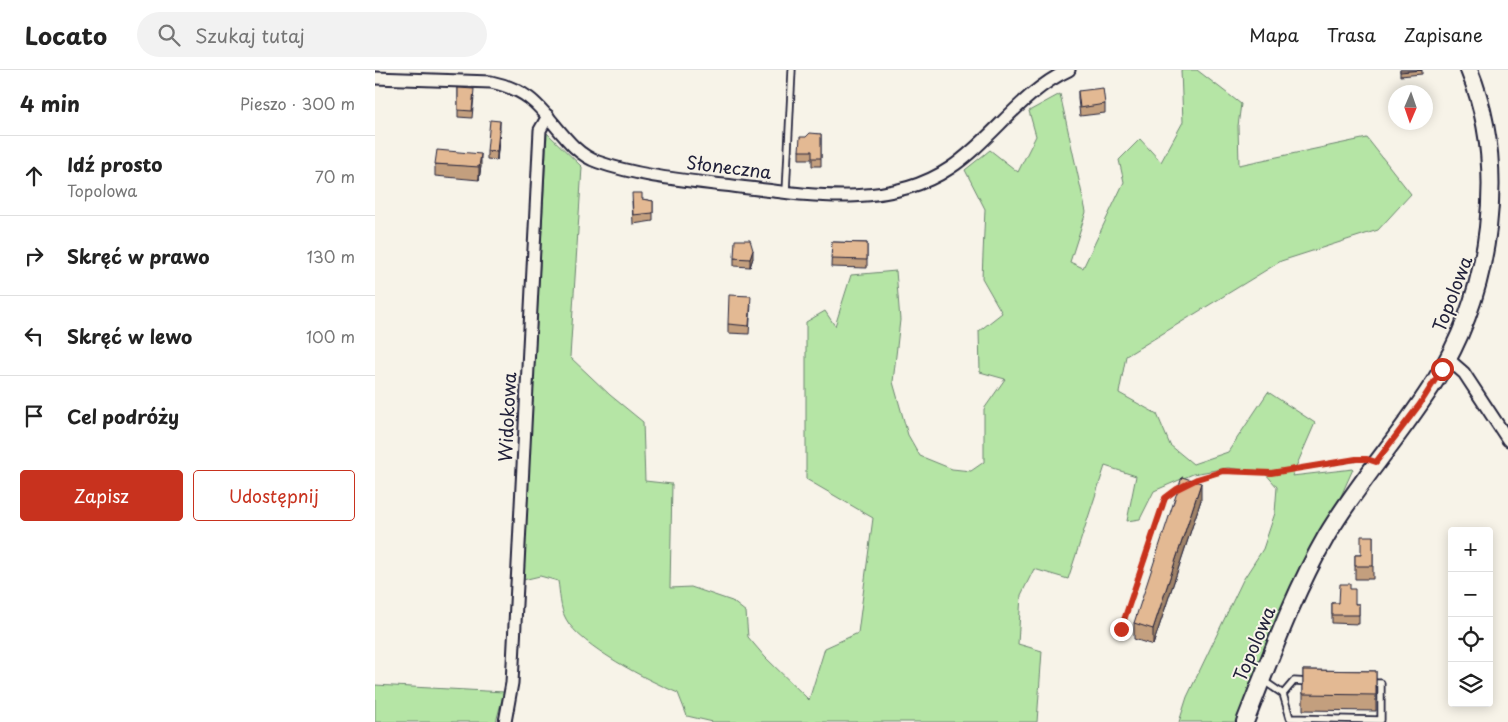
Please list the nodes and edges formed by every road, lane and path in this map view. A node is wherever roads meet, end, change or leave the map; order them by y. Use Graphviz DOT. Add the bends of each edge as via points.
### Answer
graph roads {
  1 [pos="792,70"];
  2 [pos="1069,70"];
  3 [pos="1469,70"];
  4 [pos="375,78"];
  5 [pos="548,116"];
  6 [pos="786,192"];
  7 [pos="1448,359"];
  8 [pos="1508,440"];
  9 [pos="1376,462"];
  10 [pos="1190,482"];
  11 [pos="1183,485"];
  12 [pos="1121,629"];
  13 [pos="1262,680"];
  14 [pos="1314,682"];
  15 [pos="1362,682"];
  16 [pos="1283,694"];
  17 [pos="505,722"];
  18 [pos="1245,722"];
  1 -- 6 [label="lane"];
  2 -- 6 [label="street, Słoneczna" via="1037,89 965,157 931,180 910,188 853,195"];
  3 -- 7 [label="street, Topolowa" via="1494,127 1500,184 1485,270 1467,321"];
  4 -- 5 [label="street, Słoneczna" via="491,82 519,91"];
  5 -- 6 [label="street, Słoneczna" via="583,154 613,167 676,179"];
  5 -- 17 [label="street, Widokowa" via="540,130 512,683"];
  7 -- 8 [label="street" via="1464,373"];
  7 -- 9 [label="street, Topolowa" via="1420,404"];
  9 -- 10 [label="path" via="1356,459 1271,473 1223,471"];
  9 -- 13 [label="street, Topolowa" via="1313,560"];
  11 -- 12 [label="path" via="1165,498"];
  13 -- 16 [label="lane"];
  13 -- 18 [label="street, Topolowa"];
  14 -- 16 [label="lane" via="1295,681"];
  15 -- 16 [label="lane" via="1381,683 1381,720 1290,718"];
}
